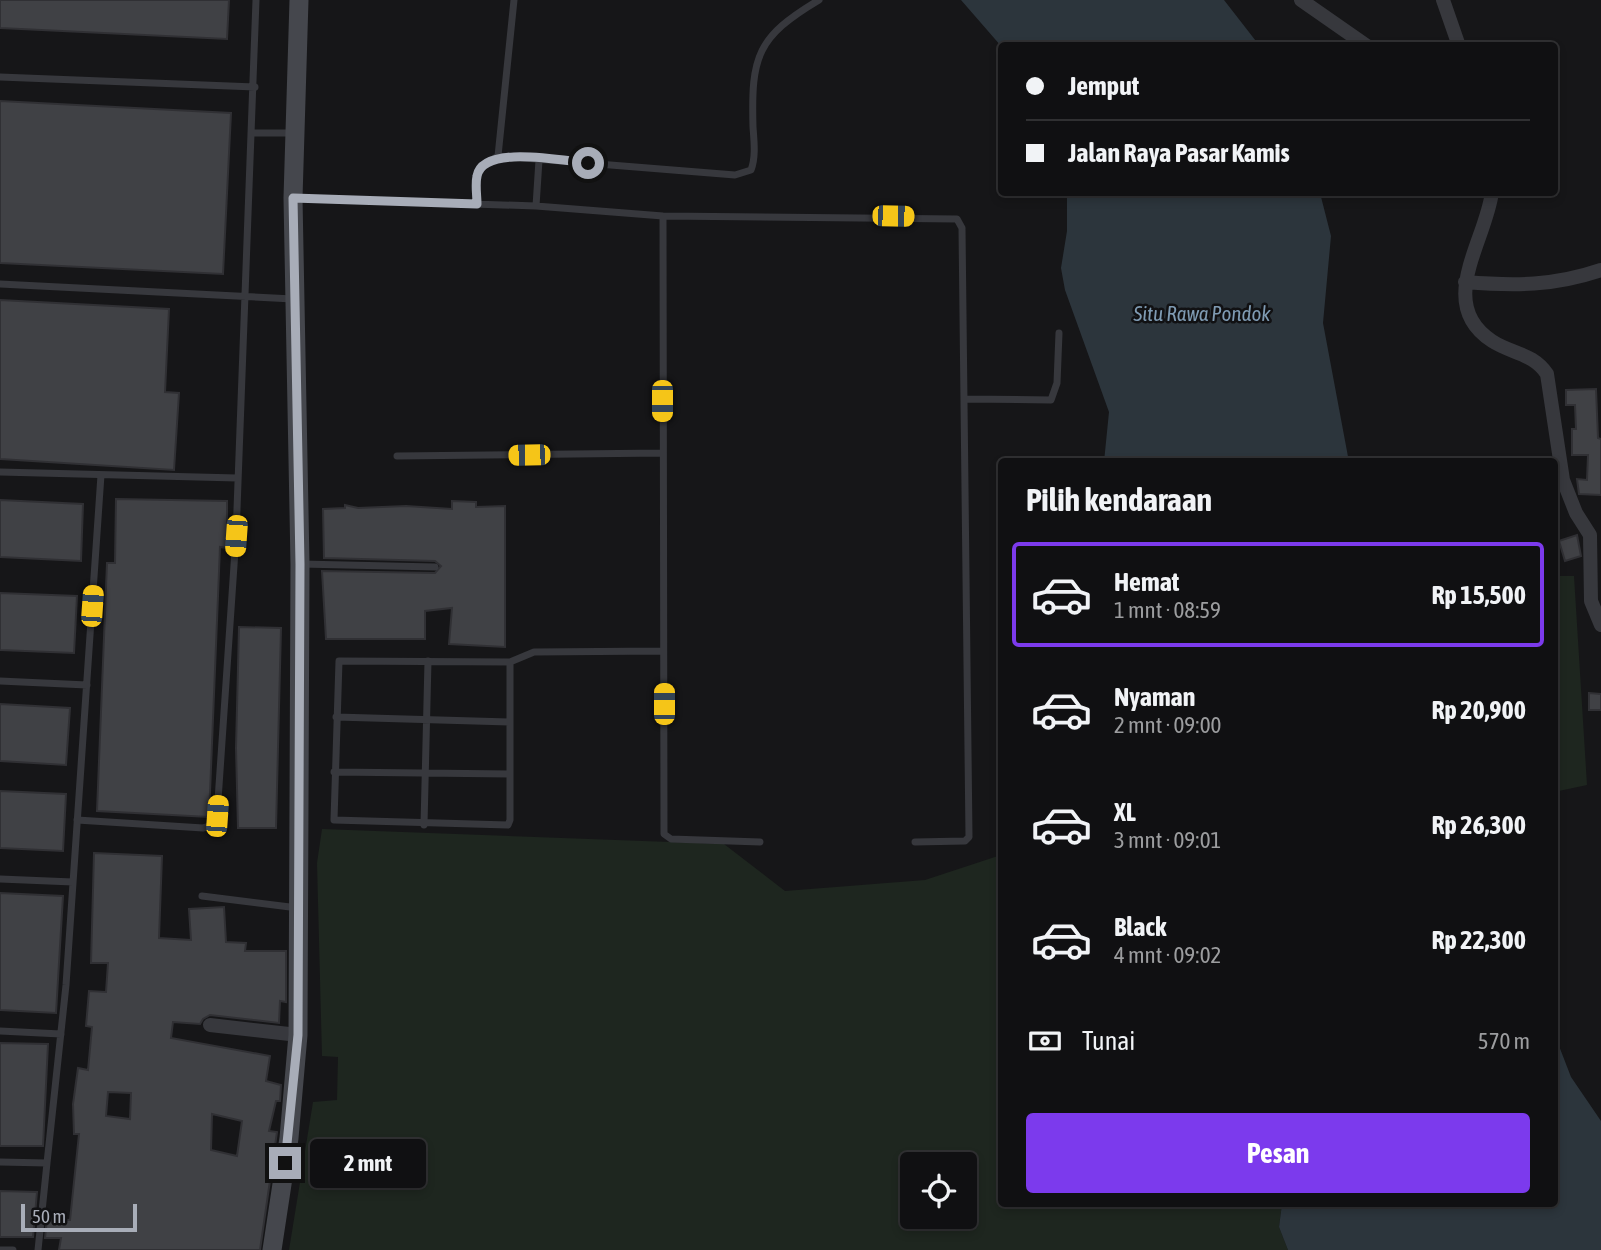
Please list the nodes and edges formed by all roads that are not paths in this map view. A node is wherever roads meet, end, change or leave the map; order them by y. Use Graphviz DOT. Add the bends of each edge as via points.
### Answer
graph roads {
  1 [pos="256,0"];
  2 [pos="299,0"];
  3 [pos="514,0"];
  4 [pos="819,0"];
  5 [pos="1301,0"];
  6 [pos="1443,0"];
  7 [pos="1361,42"];
  8 [pos="1458,42"];
  9 [pos="0,77"];
  10 [pos="255,87"];
  11 [pos="253,133"];
  12 [pos="295,133"];
  13 [pos="498,156"];
  14 [pos="539,160"];
  15 [pos="1491,196"];
  16 [pos="293,198"];
  17 [pos="477,204"];
  18 [pos="536,206"];
  19 [pos="663,216"];
  20 [pos="1601,270"];
  21 [pos="1465,282"];
  22 [pos="0,284"];
  23 [pos="246,296"];
  24 [pos="293,299"];
  25 [pos="1059,333"];
  26 [pos="964,398"];
  27 [pos="662,453"];
  28 [pos="397,456"];
  29 [pos="0,472"];
  30 [pos="101,475"];
  31 [pos="237,478"];
  32 [pos="1595,536"];
  33 [pos="300,564"];
  34 [pos="435,567"];
  35 [pos="1601,625"];
  36 [pos="663,651"];
  37 [pos="428,661"];
  38 [pos="510,662"];
  39 [pos="0,681"];
  40 [pos="87,685"];
  41 [pos="336,718"];
  42 [pos="427,720"];
  43 [pos="509,722"];
  44 [pos="334,772"];
  45 [pos="425,773"];
  46 [pos="510,774"];
  47 [pos="77,820"];
  48 [pos="425,825"];
  49 [pos="760,842"];
  50 [pos="915,842"];
  51 [pos="0,879"];
  52 [pos="73,882"];
  53 [pos="202,897"];
  54 [pos="299,909"];
  55 [pos="210,1025"];
  56 [pos="0,1031"];
  57 [pos="61,1034"];
  58 [pos="298,1035"];
  59 [pos="0,1162"];
  60 [pos="47,1163"];
  61 [pos="0,1250"];
  62 [pos="13,1250"];
  63 [pos="38,1250"];
  64 [pos="272,1250"];
  1 -- 10 [label="lane"];
  2 -- 12 [label="main road"];
  3 -- 13 [label="lane"];
  4 -- 14 [label="lane" via="772,33 755,66 751,170 735,175"];
  5 -- 7 [label="street"];
  6 -- 8 [label="street"];
  9 -- 10 [label="lane"];
  10 -- 11 [label="lane"];
  11 -- 12 [label="lane"];
  11 -- 23 [label="lane"];
  12 -- 16 [label="main road"];
  13 -- 14 [label="lane"];
  13 -- 17 [label="lane" via="483,164 477,175"];
  14 -- 18 [label="lane"];
  15 -- 21 [label="street"];
  16 -- 17 [label="lane"];
  16 -- 24 [label="main road"];
  17 -- 18 [label="lane"];
  18 -- 19 [label="lane"];
  19 -- 26 [label="lane" via="957,219 962,228"];
  19 -- 27 [label="lane"];
  20 -- 21 [label="street" via="1569,281"];
  21 -- 32 [label="street" via="1467,307 1480,333 1539,361 1547,374 1563,480 1576,513"];
  22 -- 23 [label="lane"];
  23 -- 24 [label="lane"];
  23 -- 31 [label="lane"];
  24 -- 33 [label="main road"];
  25 -- 26 [label="lane" via="1057,383 1051,400"];
  26 -- 50 [label="lane" via="969,837 965,841"];
  27 -- 28 [label="lane"];
  27 -- 36 [label="lane"];
  29 -- 30 [label="lane"];
  30 -- 31 [label="lane"];
  30 -- 40 [label="lane"];
  31 -- 47 [label="lane" via="214,825"];
  32 -- 35 [label="street" via="1591,601"];
  33 -- 34 [label="lane"];
  33 -- 54 [label="main road"];
  36 -- 38 [label="lane" via="534,653"];
  36 -- 49 [label="lane" via="664,834 671,839"];
  37 -- 38 [label="lane"];
  37 -- 41 [label="lane" via="339,661"];
  37 -- 42 [label="lane"];
  38 -- 43 [label="lane"];
  39 -- 40 [label="lane"];
  40 -- 47 [label="lane"];
  41 -- 42 [label="lane"];
  41 -- 44 [label="lane"];
  42 -- 43 [label="lane"];
  42 -- 45 [label="lane"];
  43 -- 46 [label="lane"];
  44 -- 45 [label="lane"];
  44 -- 48 [label="lane" via="334,820"];
  45 -- 46 [label="lane"];
  45 -- 48 [label="lane"];
  46 -- 48 [label="lane" via="508,825"];
  47 -- 52 [label="lane"];
  51 -- 52 [label="lane"];
  52 -- 57 [label="lane"];
  53 -- 54 [label="lane"];
  54 -- 58 [label="main road"];
  55 -- 58 [label="street"];
  56 -- 57 [label="lane"];
  57 -- 60 [label="lane"];
  58 -- 64 [label="main road"];
  59 -- 60 [label="lane"];
  60 -- 63 [label="lane"];
  61 -- 62 [label="lane"];
}
